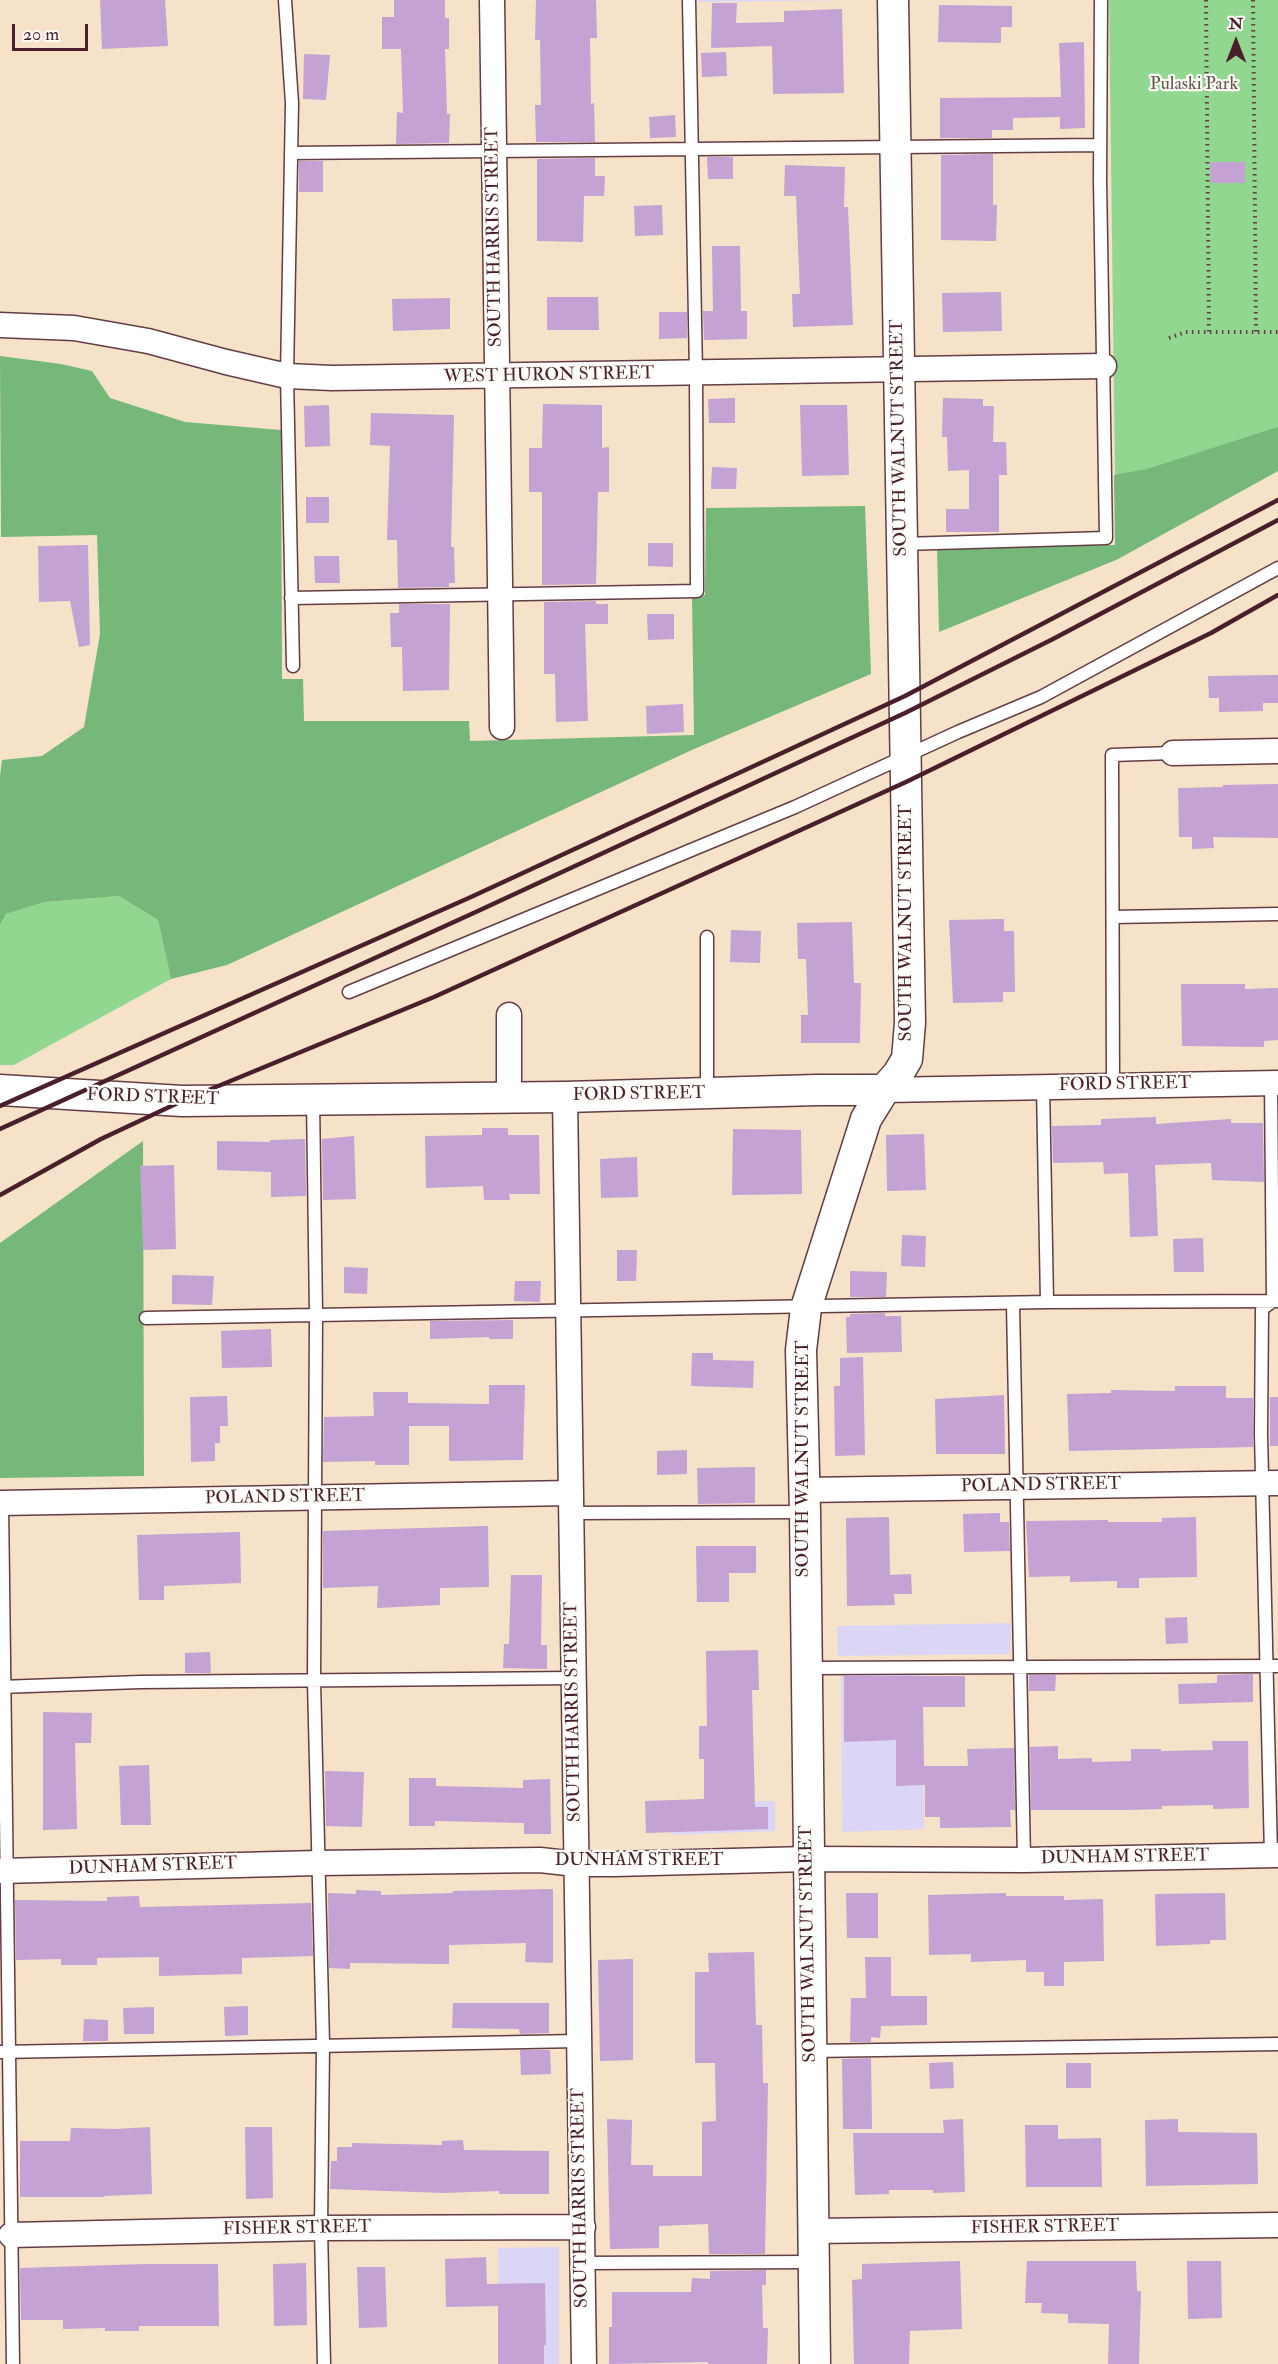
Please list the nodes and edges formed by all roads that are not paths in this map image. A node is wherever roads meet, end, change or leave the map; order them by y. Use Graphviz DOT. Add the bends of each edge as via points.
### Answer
graph roads {
  1 [pos="285,0"];
  2 [pos="492,0"];
  3 [pos="689,0"];
  4 [pos="893,0"];
  5 [pos="1101,0"];
  6 [pos="1100,145"];
  7 [pos="895,147"];
  8 [pos="692,149"];
  9 [pos="494,151"];
  10 [pos="291,153"];
  11 [pos="0,324"];
  12 [pos="1104,366"];
  13 [pos="900,370"];
  14 [pos="696,373"];
  15 [pos="287,376"];
  16 [pos="497,377"];
  17 [pos="902,544"];
  18 [pos="1278,568"];
  19 [pos="499,594"];
  20 [pos="291,598"];
  21 [pos="293,666"];
  22 [pos="502,727"];
  23 [pos="1278,751"];
  24 [pos="1173,753"];
  25 [pos="905,755"];
  26 [pos="1278,914"];
  27 [pos="1113,917"];
  28 [pos="707,937"];
  29 [pos="349,992"];
  30 [pos="509,1015"];
  31 [pos="1275,1083"];
  32 [pos="1043,1086"];
  33 [pos="1113,1086"];
  34 [pos="0,1090"];
  35 [pos="884,1090"];
  36 [pos="707,1094"];
  37 [pos="565,1097"];
  38 [pos="313,1098"];
  39 [pos="509,1098"];
  40 [pos="1275,1301"];
  41 [pos="1047,1302"];
  42 [pos="1013,1304"];
  43 [pos="806,1308"];
  44 [pos="569,1310"];
  45 [pos="316,1314"];
  46 [pos="146,1318"];
  47 [pos="1270,1484"];
  48 [pos="1015,1487"];
  49 [pos="314,1497"];
  50 [pos="805,1501"];
  51 [pos="1,1503"];
  52 [pos="571,1503"];
  53 [pos="1020,1666"];
  54 [pos="1273,1666"];
  55 [pos="806,1668"];
  56 [pos="573,1678"];
  57 [pos="314,1682"];
  58 [pos="2,1687"];
  59 [pos="1274,1855"];
  60 [pos="808,1859"];
  61 [pos="1024,1860"];
  62 [pos="318,1863"];
  63 [pos="576,1864"];
  64 [pos="3,1871"];
  65 [pos="578,2041"];
  66 [pos="323,2044"];
  67 [pos="1278,2044"];
  68 [pos="811,2051"];
  69 [pos="4,2052"];
  70 [pos="1278,2225"];
  71 [pos="583,2227"];
  72 [pos="321,2228"];
  73 [pos="813,2231"];
  74 [pos="11,2235"];
  75 [pos="813,2262"];
  76 [pos="583,2263"];
  77 [pos="13,2364"];
  78 [pos="324,2364"];
  79 [pos="584,2364"];
  80 [pos="815,2364"];
  1 -- 10 [label="lane"];
  2 -- 9 [label="street, SOUTH HARRIS STREET"];
  3 -- 8 [label="lane"];
  4 -- 7 [label="street, SOUTH WALNUT STREET"];
  5 -- 6 [label="lane"];
  6 -- 7 [label="lane"];
  6 -- 12 [label="lane"];
  7 -- 8 [label="lane"];
  7 -- 13 [label="street, SOUTH WALNUT STREET"];
  8 -- 9 [label="lane"];
  8 -- 14 [label="lane"];
  9 -- 10 [label="lane"];
  9 -- 16 [label="street, SOUTH HARRIS STREET"];
  10 -- 15 [label="lane"];
  11 -- 15 [label="street, WEST HURON STREET" via="74,328 148,341"];
  12 -- 13 [label="street, WEST HURON STREET"];
  12 -- 17 [label="lane" via="1106,538"];
  13 -- 14 [label="street, WEST HURON STREET"];
  13 -- 17 [label="street, SOUTH WALNUT STREET"];
  14 -- 16 [label="street, WEST HURON STREET"];
  14 -- 19 [label="lane" via="697,591"];
  15 -- 16 [label="street, WEST HURON STREET"];
  15 -- 20 [label="lane"];
  16 -- 19 [label="street, SOUTH HARRIS STREET"];
  17 -- 25 [label="street, SOUTH WALNUT STREET"];
  18 -- 25 [label="lane" via="1041,697"];
  19 -- 20 [label="lane"];
  19 -- 22 [label="street, SOUTH HARRIS STREET"];
  20 -- 21 [label="lane"];
  23 -- 24 [label="street"];
  24 -- 27 [label="lane" via="1112,754"];
  25 -- 29 [label="lane" via="795,807"];
  25 -- 35 [label="street, SOUTH WALNUT STREET" via="910,1023 907,1059"];
  26 -- 27 [label="lane"];
  27 -- 33 [label="lane"];
  28 -- 36 [label="lane"];
  30 -- 39 [label="street"];
  31 -- 33 [label="street, FORD STREET"];
  31 -- 40 [label="lane"];
  32 -- 33 [label="street, FORD STREET"];
  32 -- 35 [label="street, FORD STREET"];
  32 -- 41 [label="lane"];
  34 -- 38 [label="street, FORD STREET" via="182,1101"];
  35 -- 36 [label="street, FORD STREET"];
  35 -- 43 [label="street, SOUTH WALNUT STREET" via="866,1119"];
  36 -- 37 [label="street, FORD STREET"];
  37 -- 39 [label="street, FORD STREET"];
  37 -- 44 [label="street, SOUTH HARRIS STREET"];
  38 -- 39 [label="street, FORD STREET"];
  38 -- 45 [label="lane"];
  40 -- 41 [label="lane"];
  40 -- 47 [label="lane" via="1262,1309 1261,1434"];
  41 -- 42 [label="lane"];
  42 -- 43 [label="lane"];
  42 -- 48 [label="lane"];
  43 -- 44 [label="lane"];
  43 -- 50 [label="street, SOUTH WALNUT STREET" via="801,1350"];
  44 -- 45 [label="lane"];
  44 -- 52 [label="street, SOUTH HARRIS STREET"];
  45 -- 46 [label="lane"];
  45 -- 49 [label="lane"];
  47 -- 48 [label="street, POLAND STREET"];
  47 -- 54 [label="lane"];
  48 -- 50 [label="street, POLAND STREET"];
  48 -- 53 [label="lane"];
  49 -- 51 [label="street, POLAND STREET"];
  49 -- 52 [label="street, POLAND STREET"];
  49 -- 57 [label="lane"];
  50 -- 52 [label="lane"];
  50 -- 55 [label="street, SOUTH WALNUT STREET"];
  51 -- 58 [label="lane"];
  52 -- 56 [label="street, SOUTH HARRIS STREET"];
  53 -- 54 [label="lane"];
  53 -- 55 [label="lane"];
  53 -- 61 [label="lane"];
  54 -- 59 [label="lane"];
  55 -- 60 [label="street, SOUTH WALNUT STREET"];
  56 -- 57 [label="lane"];
  56 -- 63 [label="street, SOUTH HARRIS STREET"];
  57 -- 58 [label="lane"];
  57 -- 62 [label="lane"];
  58 -- 64 [label="lane"];
  59 -- 61 [label="street, DUNHAM STREET"];
  60 -- 61 [label="street, DUNHAM STREET"];
  60 -- 63 [label="street, DUNHAM STREET"];
  60 -- 68 [label="street, SOUTH WALNUT STREET"];
  62 -- 63 [label="street, DUNHAM STREET" via="540,1860"];
  62 -- 64 [label="street, DUNHAM STREET"];
  62 -- 66 [label="lane"];
  63 -- 65 [label="street, SOUTH HARRIS STREET"];
  64 -- 69 [label="lane"];
  65 -- 66 [label="lane"];
  65 -- 71 [label="street, SOUTH HARRIS STREET"];
  66 -- 69 [label="lane"];
  66 -- 72 [label="lane"];
  67 -- 68 [label="lane"];
  68 -- 73 [label="street, SOUTH WALNUT STREET"];
  69 -- 74 [label="lane"];
  70 -- 73 [label="street, FISHER STREET"];
  71 -- 72 [label="street, FISHER STREET"];
  71 -- 76 [label="street, SOUTH HARRIS STREET"];
  72 -- 74 [label="street, FISHER STREET"];
  72 -- 78 [label="lane"];
  73 -- 75 [label="street, SOUTH WALNUT STREET"];
  74 -- 77 [label="lane"];
  75 -- 76 [label="lane"];
  75 -- 80 [label="street, SOUTH WALNUT STREET"];
  76 -- 79 [label="street, SOUTH HARRIS STREET"];
}
